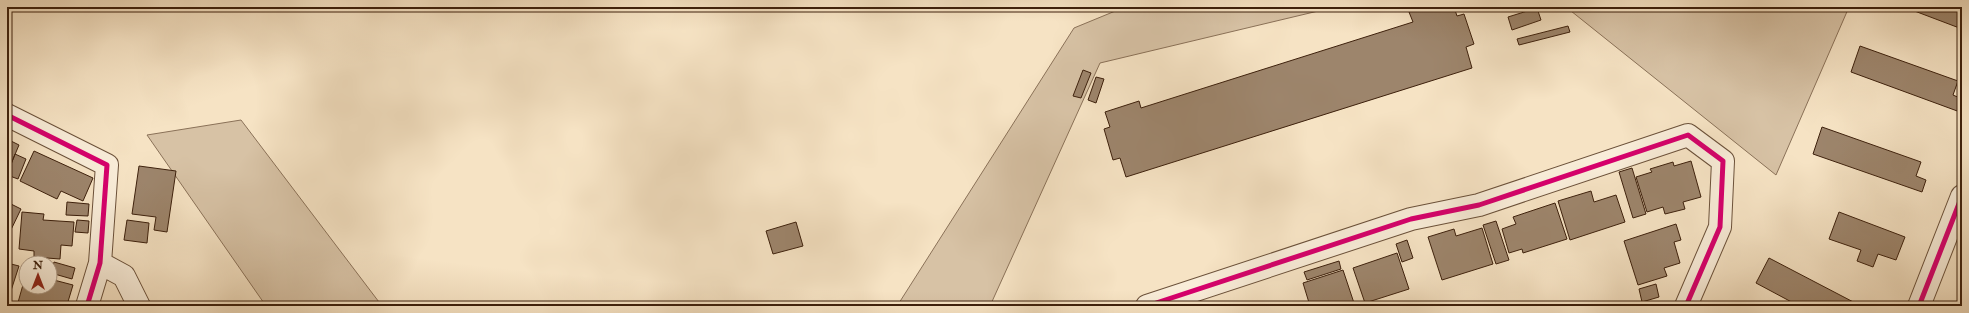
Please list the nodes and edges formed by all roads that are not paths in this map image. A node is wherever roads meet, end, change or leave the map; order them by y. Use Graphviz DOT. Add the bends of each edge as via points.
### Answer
graph roads {
  1 [pos="7,115"];
  2 [pos="1962,196"];
  3 [pos="100,263"];
  4 [pos="88,306"];
  5 [pos="139,306"];
  6 [pos="1147,306"];
  7 [pos="1686,306"];
  8 [pos="1920,306"];
  1 -- 3 [label="street" via="107,165"];
  2 -- 8 [label="street"];
  3 -- 4 [label="street"];
  3 -- 5 [label="street" via="124,276"];
  6 -- 7 [label="street" via="1411,219 1479,205 1688,135 1723,161 1720,227"];
}
